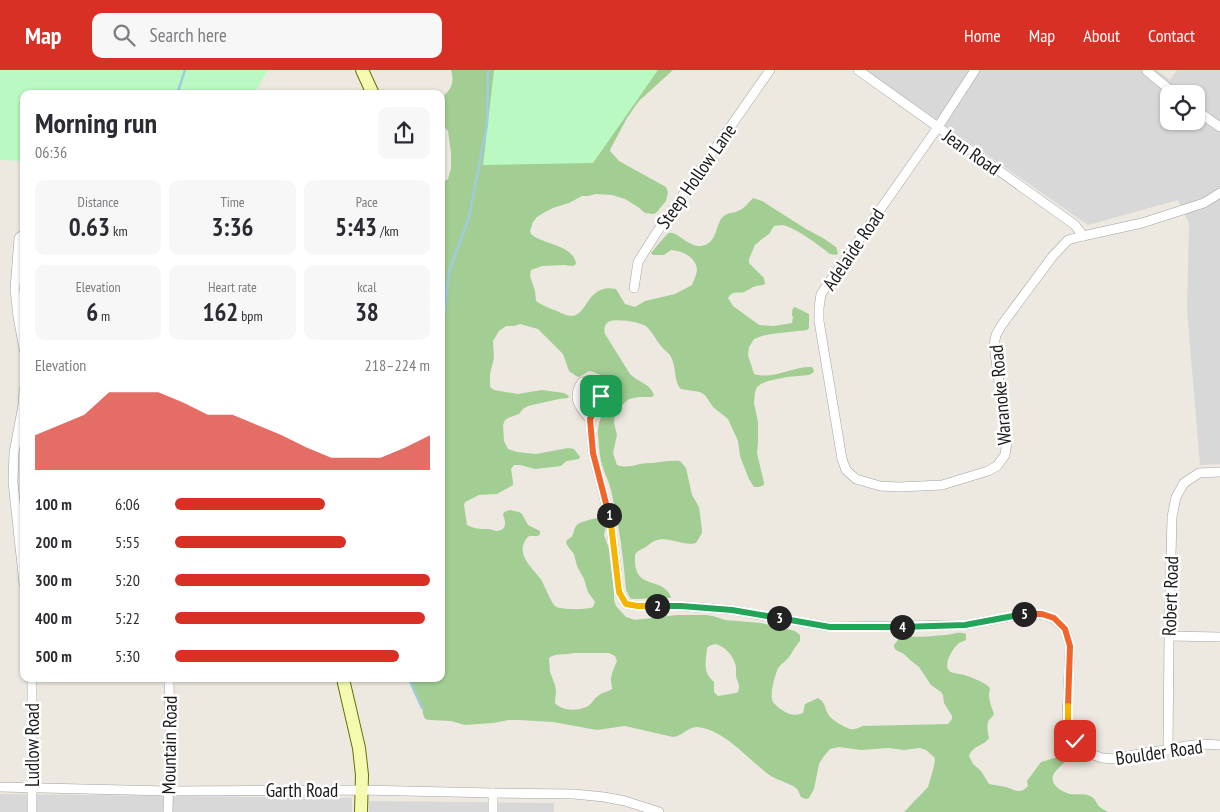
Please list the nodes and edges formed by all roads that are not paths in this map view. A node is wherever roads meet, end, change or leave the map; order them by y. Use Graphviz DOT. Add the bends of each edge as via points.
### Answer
graph roads {
  1 [pos="362,70"];
  2 [pos="770,70"];
  3 [pos="858,70"];
  4 [pos="975,70"];
  5 [pos="1146,71"];
  6 [pos="1164,85"];
  7 [pos="368,90"];
  8 [pos="1205,116"];
  9 [pos="938,127"];
  10 [pos="1220,127"];
  11 [pos="1220,193"];
  12 [pos="1083,236"];
  13 [pos="20,237"];
  14 [pos="634,288"];
  15 [pos="20,328"];
  16 [pos="590,419"];
  17 [pos="20,421"];
  18 [pos="1220,472"];
  19 [pos="856,479"];
  20 [pos="20,547"];
  21 [pos="1169,636"];
  22 [pos="1220,637"];
  23 [pos="32,682"];
  24 [pos="169,682"];
  25 [pos="344,682"];
  26 [pos="1220,745"];
  27 [pos="1168,750"];
  28 [pos="0,787"];
  29 [pos="32,788"];
  30 [pos="362,790"];
  31 [pos="168,791"];
  32 [pos="493,793"];
  33 [pos="32,812"];
  34 [pos="168,812"];
  35 [pos="361,812"];
  36 [pos="493,812"];
  37 [pos="659,812"];
  1 -- 7 [label="street"];
  2 -- 14 [label="street, Steep Hollow Lane" via="638,262"];
  3 -- 9 [label="street, Jean Road"];
  4 -- 9 [label="street, Adelaide Road"];
  5 -- 6 [label="street"];
  8 -- 10 [label="street"];
  9 -- 12 [label="street, Jean Road" via="1075,225"];
  9 -- 19 [label="street, Adelaide Road" via="821,294 819,321 842,459 846,470"];
  11 -- 12 [label="street, Waranoke Road" via="1204,203 1142,223"];
  12 -- 19 [label="street, Waranoke Road" via="1068,240 1052,257 996,335 994,345 1008,442 1005,455 997,466 942,485 880,486"];
  13 -- 15 [label="street" via="15,289"];
  16 -- 27 [label="street, Boulder Road" via="593,453 611,524 619,592 626,604 732,610 830,627 965,625 1021,614 1042,614 1054,618 1065,629 1070,646 1067,719 1068,730 1075,741 1102,758 1115,759"];
  17 -- 20 [label="street" via="13,482"];
  18 -- 21 [label="street, Robert Road" via="1200,473 1184,482 1176,497 1172,517"];
  21 -- 22 [label="street"];
  21 -- 27 [label="street, Robert Road"];
  23 -- 29 [label="street, Ludlow Road"];
  24 -- 31 [label="street, Mountain Road"];
  25 -- 30 [label="street" via="359,748"];
  26 -- 27 [label="street, Boulder Road" via="1202,744"];
  28 -- 29 [label="street, Garth Road"];
  29 -- 31 [label="street, Garth Road"];
  29 -- 33 [label="street, Ludlow Road"];
  30 -- 31 [label="street, Garth Road"];
  30 -- 32 [label="street, Garth Road"];
  30 -- 35 [label="street"];
  31 -- 34 [label="street, Mountain Road"];
  32 -- 36 [label="street"];
  32 -- 37 [label="street, Garth Road" via="604,797"];
}
